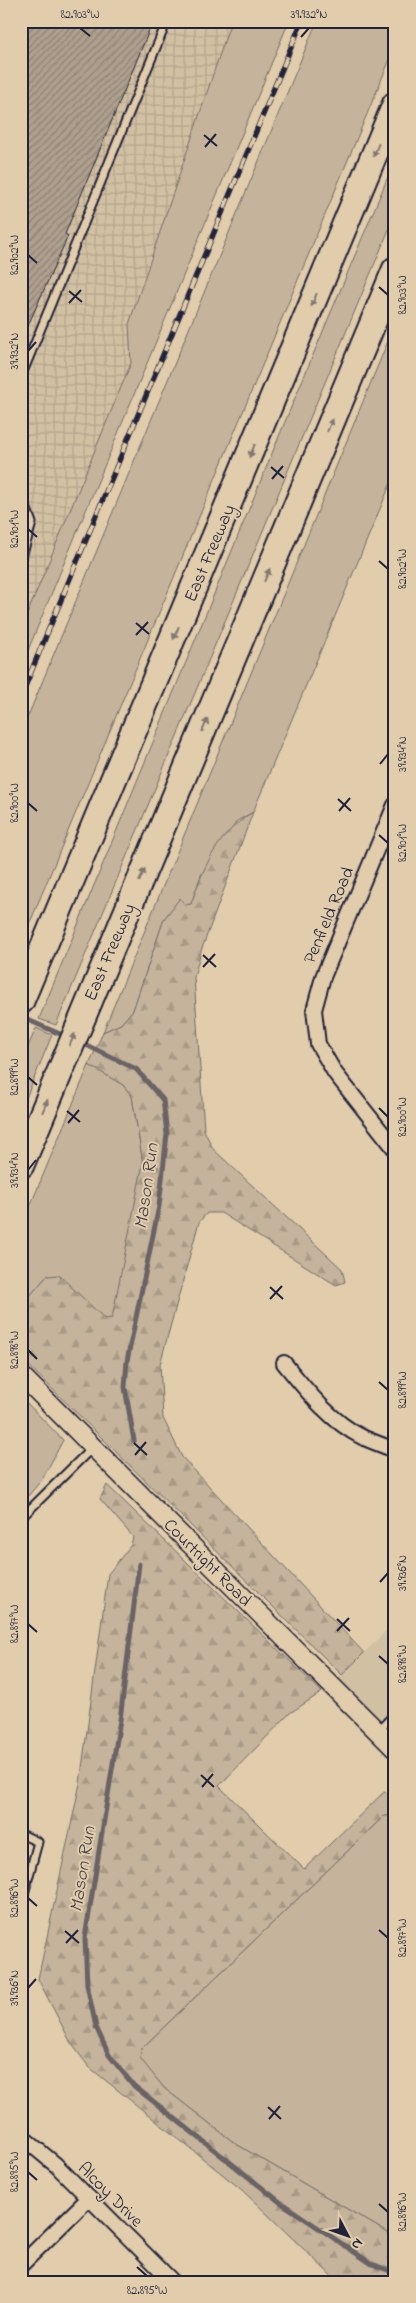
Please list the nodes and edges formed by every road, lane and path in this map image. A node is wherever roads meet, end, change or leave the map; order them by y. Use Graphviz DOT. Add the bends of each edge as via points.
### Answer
graph roads {
  1 [pos="167,21"];
  2 [pos="395,105"];
  3 [pos="395,270"];
  4 [pos="21,377"];
  5 [pos="21,493"];
  6 [pos="21,560"];
  7 [pos="395,805"];
  8 [pos="21,1001"];
  9 [pos="395,1149"];
  10 [pos="21,1165"];
  11 [pos="284,1364"];
  12 [pos="21,1375"];
  13 [pos="93,1447"];
  14 [pos="395,1450"];
  15 [pos="21,1518"];
  16 [pos="395,1714"];
  17 [pos="378,1731"];
  18 [pos="395,1748"];
  19 [pos="21,1834"];
  20 [pos="24,1892"];
  21 [pos="21,1905"];
  22 [pos="21,2136"];
  23 [pos="89,2198"];
  24 [pos="21,2265"];
  25 [pos="173,2282"];
  1 -- 4 [label="lane"];
  2 -- 8 [label="highway, East Freeway, one-way"];
  10 -- 3 [label="highway, East Freeway, one-way"];
  5 -- 6 [label="lane" via="32,523"];
  7 -- 9 [label="street, Penfield Road" via="323,977 314,1010 318,1044 335,1073"];
  11 -- 14 [label="street" via="338,1421 362,1437"];
  12 -- 13 [label="street, Courtright Road"];
  13 -- 15 [label="lane"];
  13 -- 17 [label="street, Courtright Road"];
  16 -- 17 [label="lane"];
  17 -- 18 [label="street, Courtright Road"];
  19 -- 20 [label="lane" via="38,1842"];
  20 -- 21 [label="lane"];
  22 -- 23 [label="street, Alcoy Drive"];
  23 -- 24 [label="street"];
  23 -- 25 [label="street, Alcoy Drive"];
}
